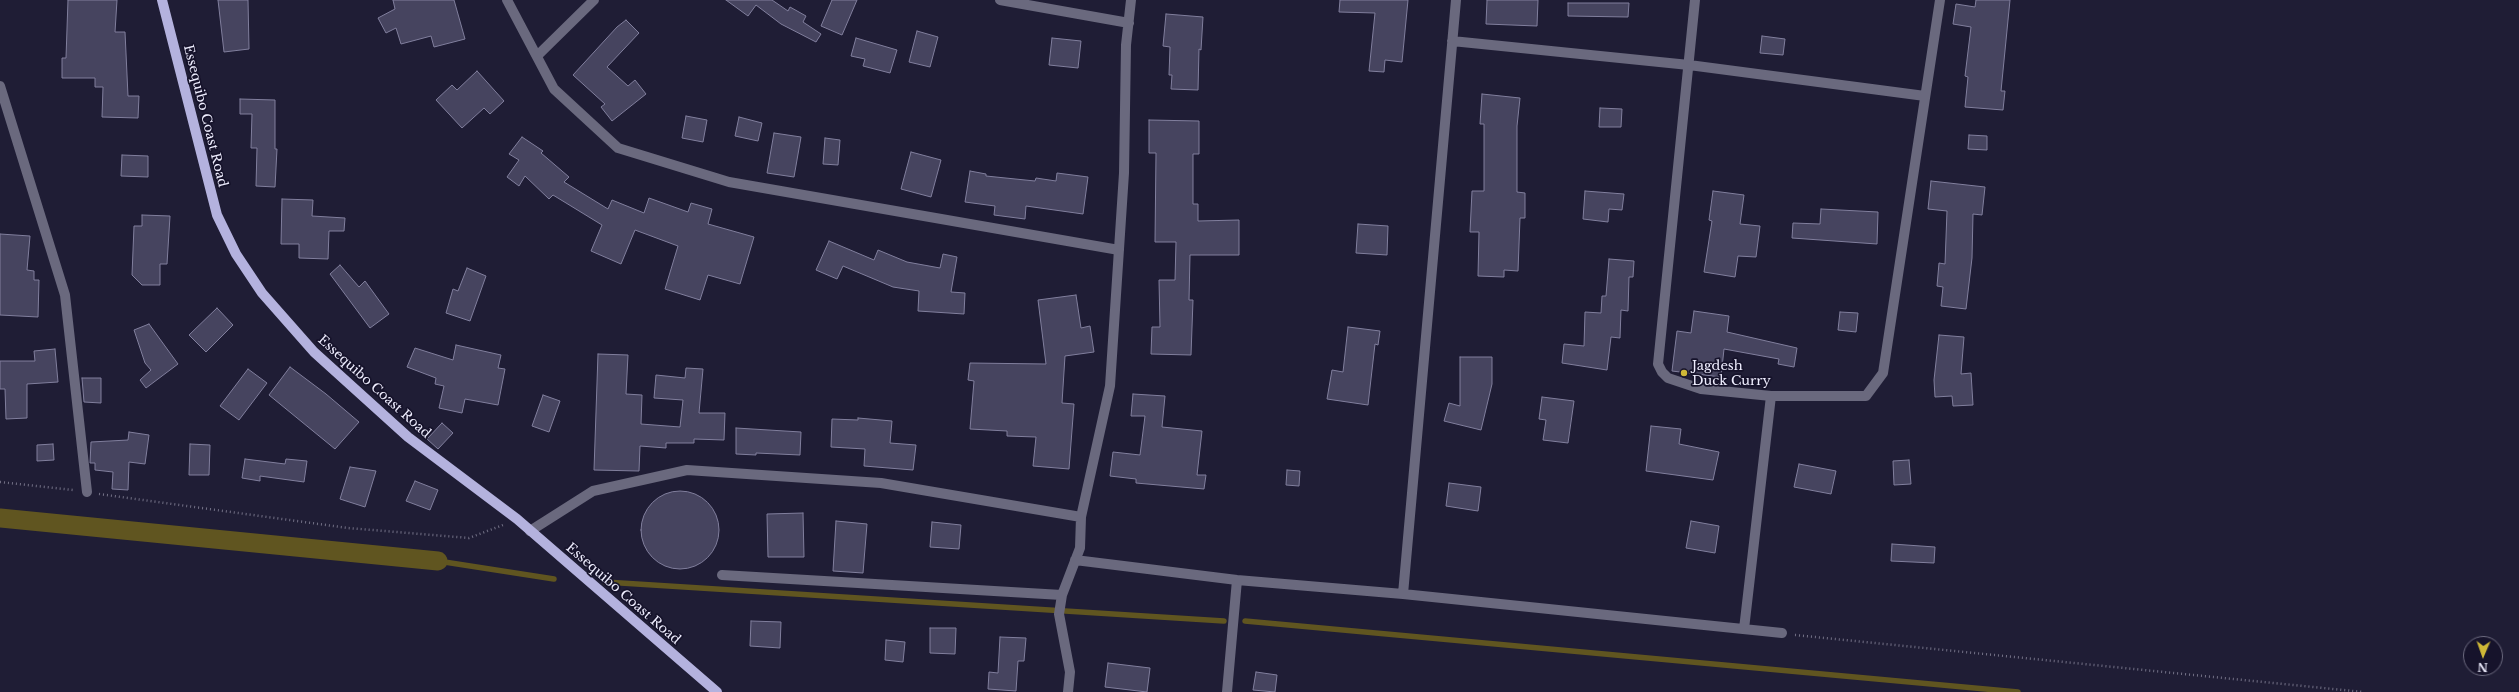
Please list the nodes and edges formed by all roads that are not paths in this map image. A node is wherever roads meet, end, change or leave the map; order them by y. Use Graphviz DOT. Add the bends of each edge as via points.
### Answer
graph roads {
  1 [pos="162,0"];
  2 [pos="507,0"];
  3 [pos="594,0"];
  4 [pos="1000,0"];
  5 [pos="1132,0"];
  6 [pos="1456,0"];
  7 [pos="1695,0"];
  8 [pos="1940,0"];
  9 [pos="1129,22"];
  10 [pos="1452,41"];
  11 [pos="537,56"];
  12 [pos="1690,65"];
  13 [pos="0,86"];
  14 [pos="1925,96"];
  15 [pos="1119,250"];
  16 [pos="1771,396"];
  17 [pos="87,492"];
  18 [pos="1081,517"];
  19 [pos="530,531"];
  20 [pos="1075,560"];
  21 [pos="722,575"];
  22 [pos="1237,580"];
  23 [pos="1403,594"];
  24 [pos="1062,595"];
  25 [pos="1744,629"];
  26 [pos="1782,633"];
  27 [pos="717,692"];
  28 [pos="1068,692"];
  29 [pos="1227,692"];
  1 -- 19 [label="main road, Essequibo Coast Road" via="217,215 236,254 262,292 314,352 408,437"];
  2 -- 11 [label="street"];
  3 -- 11 [label="street"];
  4 -- 9 [label="street"];
  5 -- 9 [label="street"];
  6 -- 10 [label="street"];
  7 -- 12 [label="street"];
  8 -- 14 [label="street"];
  9 -- 15 [label="street" via="1126,44 1124,173"];
  10 -- 12 [label="street"];
  10 -- 23 [label="street"];
  11 -- 15 [label="street" via="554,89 618,148 729,182"];
  12 -- 14 [label="street"];
  12 -- 16 [label="street" via="1658,364 1668,378 1701,388"];
  13 -- 17 [label="street" via="65,294"];
  14 -- 16 [label="street" via="1883,373 1866,396"];
  15 -- 18 [label="street" via="1110,386"];
  16 -- 25 [label="street"];
  18 -- 19 [label="street" via="880,483 687,470 593,490"];
  18 -- 20 [label="street" via="1080,548"];
  19 -- 27 [label="main road, Essequibo Coast Road"];
  20 -- 22 [label="street"];
  20 -- 24 [label="street"];
  21 -- 24 [label="street"];
  22 -- 23 [label="street"];
  22 -- 29 [label="street"];
  23 -- 25 [label="street"];
  24 -- 28 [label="street" via="1059,614 1070,672"];
  25 -- 26 [label="street"];
}
